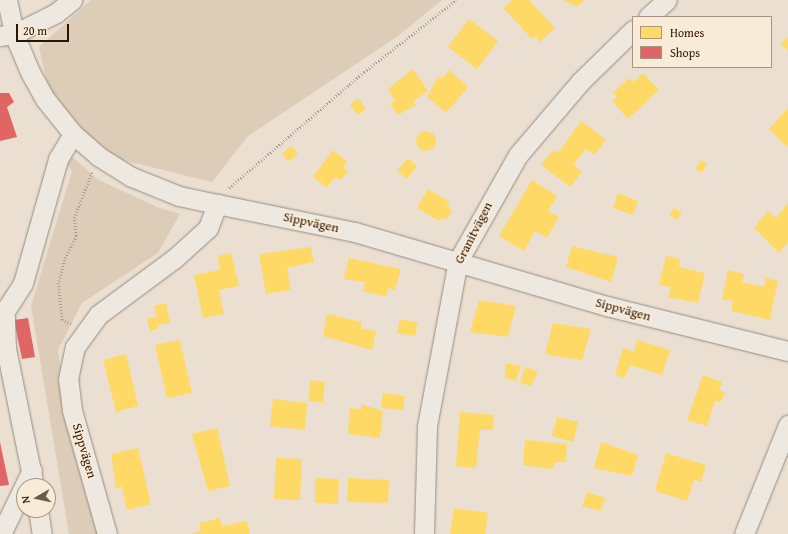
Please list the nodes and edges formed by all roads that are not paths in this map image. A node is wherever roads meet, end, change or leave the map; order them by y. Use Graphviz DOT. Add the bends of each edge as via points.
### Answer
graph roads {
  1 [pos="7,0"];
  2 [pos="72,0"];
  3 [pos="667,0"];
  4 [pos="649,16"];
  5 [pos="632,31"];
  6 [pos="7,35"];
  7 [pos="73,134"];
  8 [pos="217,204"];
  9 [pos="458,261"];
  10 [pos="788,351"];
  11 [pos="788,425"];
  12 [pos="33,478"];
  13 [pos="16,508"];
  14 [pos="39,518"];
  15 [pos="1,534"];
  16 [pos="42,534"];
  17 [pos="107,534"];
  18 [pos="424,534"];
  19 [pos="744,534"];
  1 -- 6 [label="street"];
  2 -- 6 [label="street" via="56,13"];
  3 -- 4 [label="street"];
  5 -- 9 [label="street, Granitvägen" via="581,81 518,155"];
  6 -- 7 [label="street" via="45,100"];
  7 -- 8 [label="street" via="98,156 132,178 179,196"];
  7 -- 12 [label="street" via="58,159 23,283 5,311 6,348"];
  8 -- 9 [label="street, Sippvägen" via="354,232"];
  8 -- 17 [label="street, Sippvägen" via="208,228 175,258 107,308 84,330 75,347 68,379 72,410"];
  9 -- 10 [label="street, Sippvägen" via="607,306"];
  9 -- 18 [label="street, Granitvägen" via="427,426"];
  11 -- 19 [label="street"];
  13 -- 15 [label="street"];
  14 -- 16 [label="street"];
}
